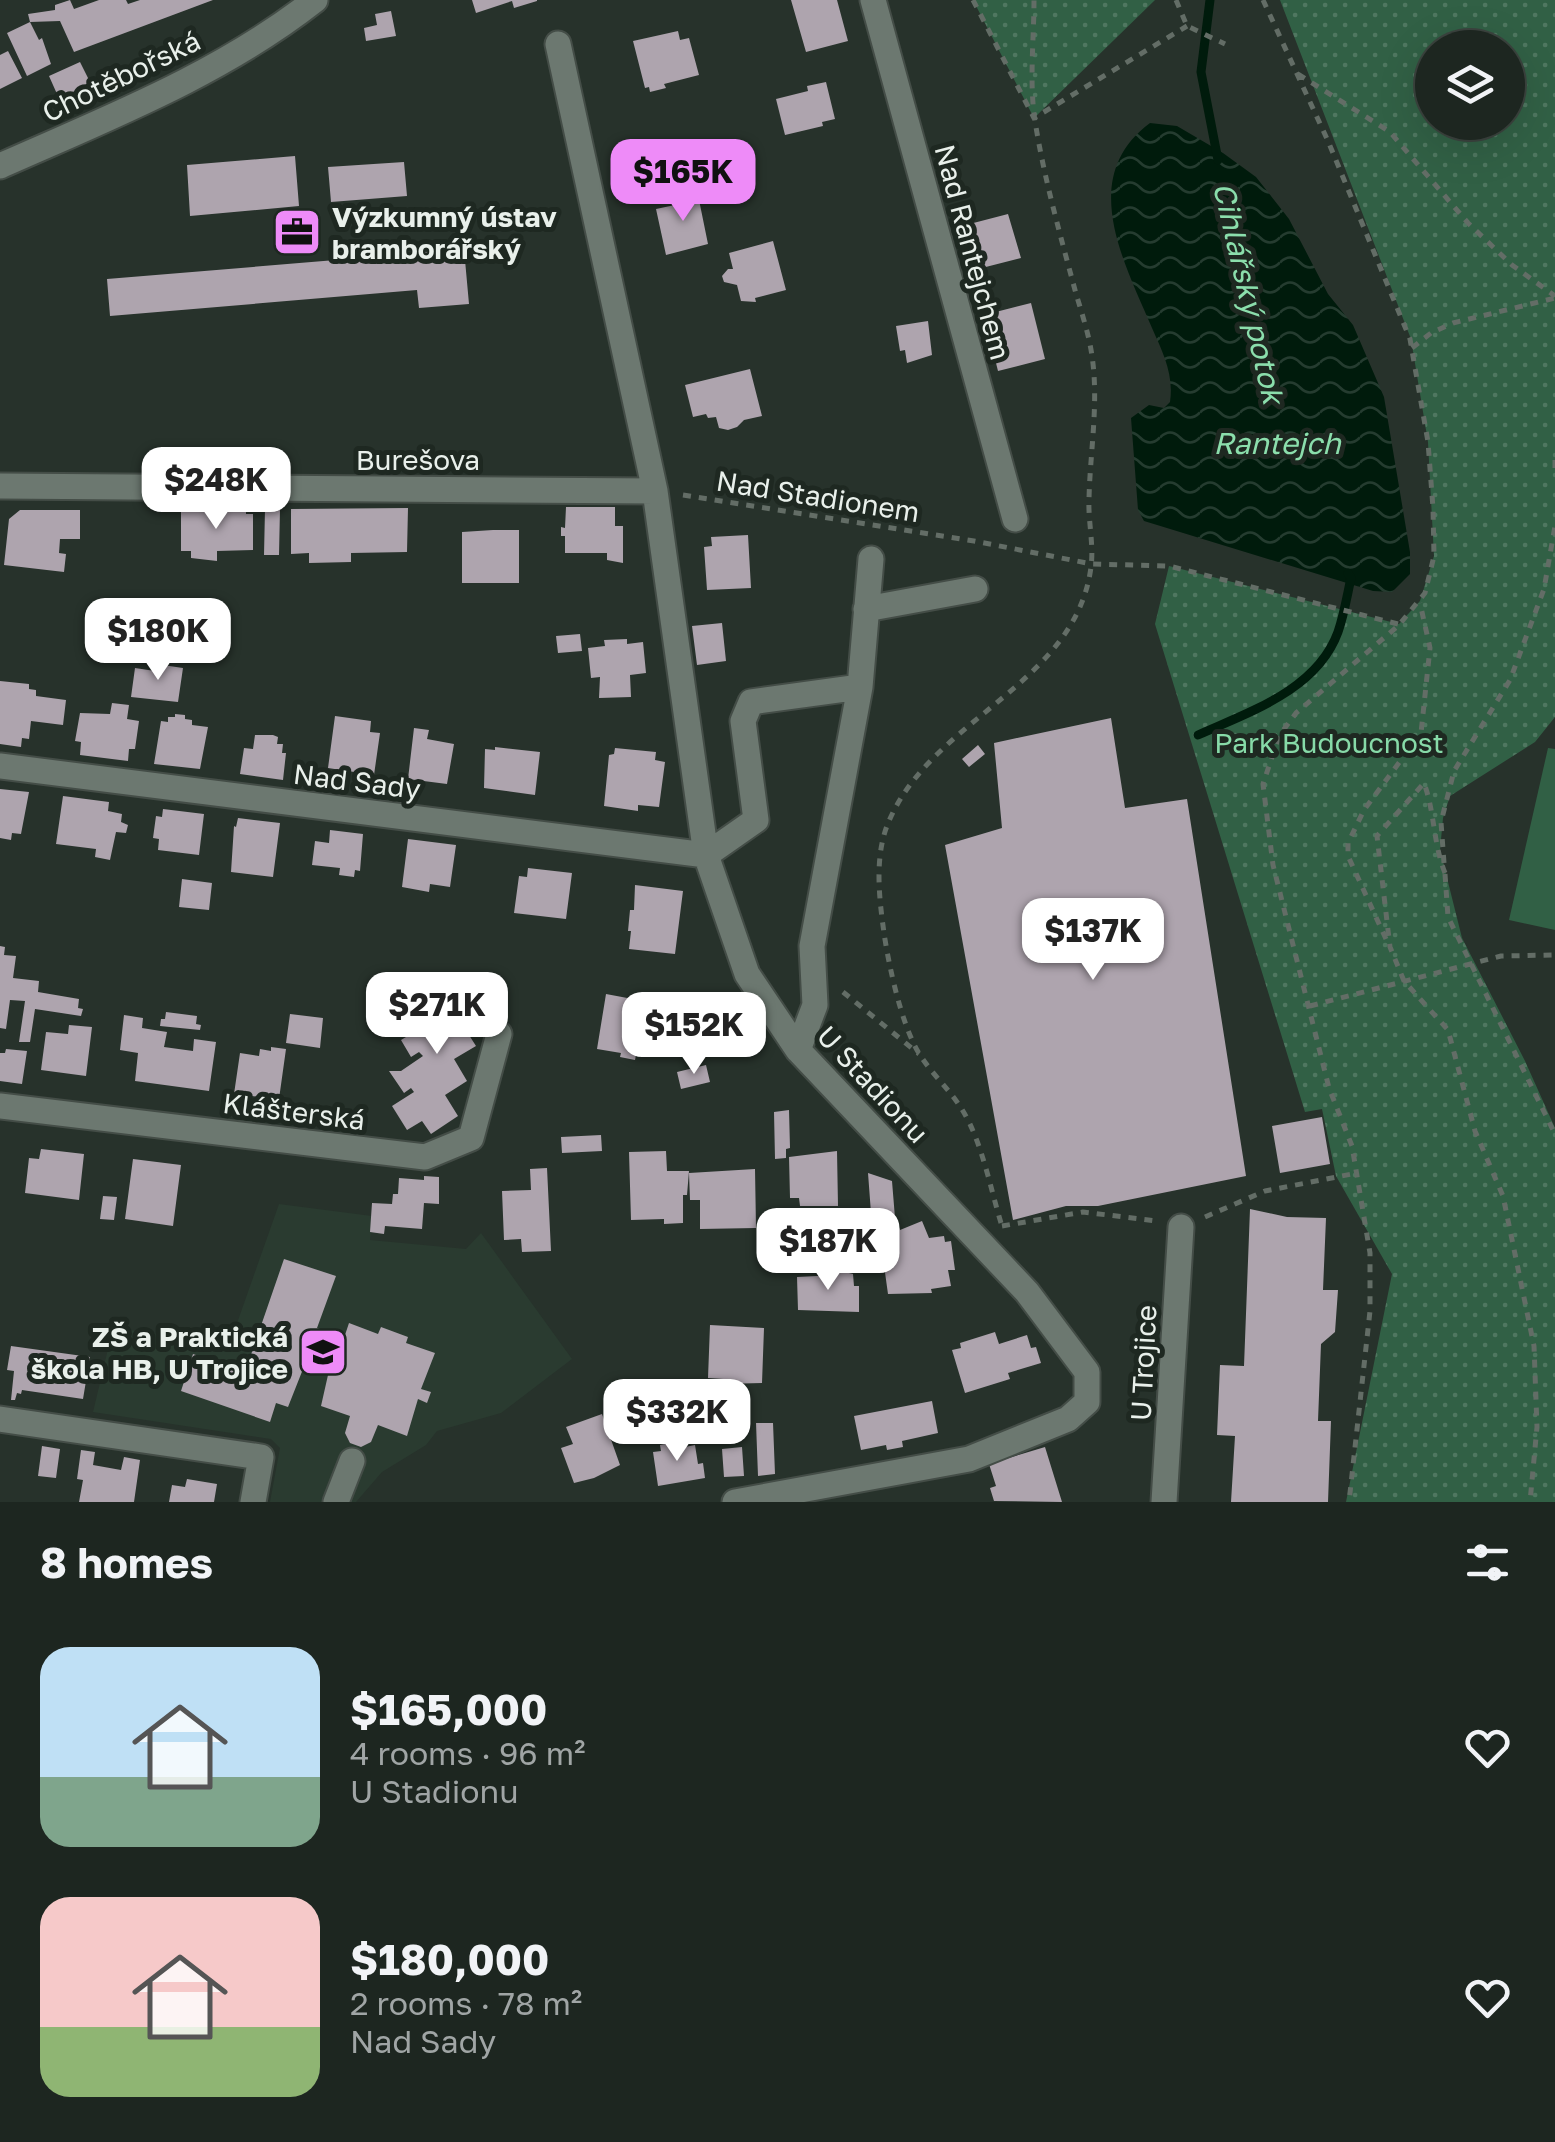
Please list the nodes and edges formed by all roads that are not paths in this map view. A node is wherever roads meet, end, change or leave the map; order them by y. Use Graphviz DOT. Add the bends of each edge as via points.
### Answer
graph roads {
  1 [pos="873,0"];
  2 [pos="309,2"];
  3 [pos="558,44"];
  4 [pos="0,166"];
  5 [pos="0,486"];
  6 [pos="655,491"];
  7 [pos="1015,519"];
  8 [pos="871,559"];
  9 [pos="975,589"];
  10 [pos="866,609"];
  11 [pos="860,688"];
  12 [pos="0,766"];
  13 [pos="706,855"];
  14 [pos="499,1034"];
  15 [pos="798,1050"];
  16 [pos="0,1106"];
  17 [pos="1181,1227"];
  18 [pos="0,1419"];
  19 [pos="352,1461"];
  20 [pos="253,1502"];
  21 [pos="336,1502"];
  22 [pos="735,1502"];
  23 [pos="1164,1502"];
  1 -- 7 [label="street, Nad Rantejchem"];
  2 -- 4 [label="street, Chotěbořská" via="268,35 150,100"];
  3 -- 6 [label="street, U Stadionu"];
  5 -- 6 [label="street, Burešova"];
  6 -- 13 [label="street, U Stadionu"];
  8 -- 10 [label="street"];
  9 -- 10 [label="street"];
  10 -- 11 [label="street"];
  11 -- 13 [label="street" via="751,702 744,721 756,820"];
  11 -- 15 [label="street" via="812,946 815,1006"];
  12 -- 13 [label="street, Nad Sady"];
  13 -- 15 [label="street, U Stadionu" via="747,974"];
  14 -- 16 [label="street, Klášterská" via="471,1138 426,1156"];
  15 -- 22 [label="street, U Stadionu" via="1027,1292 1088,1372 1087,1402 1068,1419 969,1459"];
  17 -- 23 [label="street, U Trojice"];
  18 -- 20 [label="street" via="261,1457"];
  19 -- 21 [label="street"];
}
